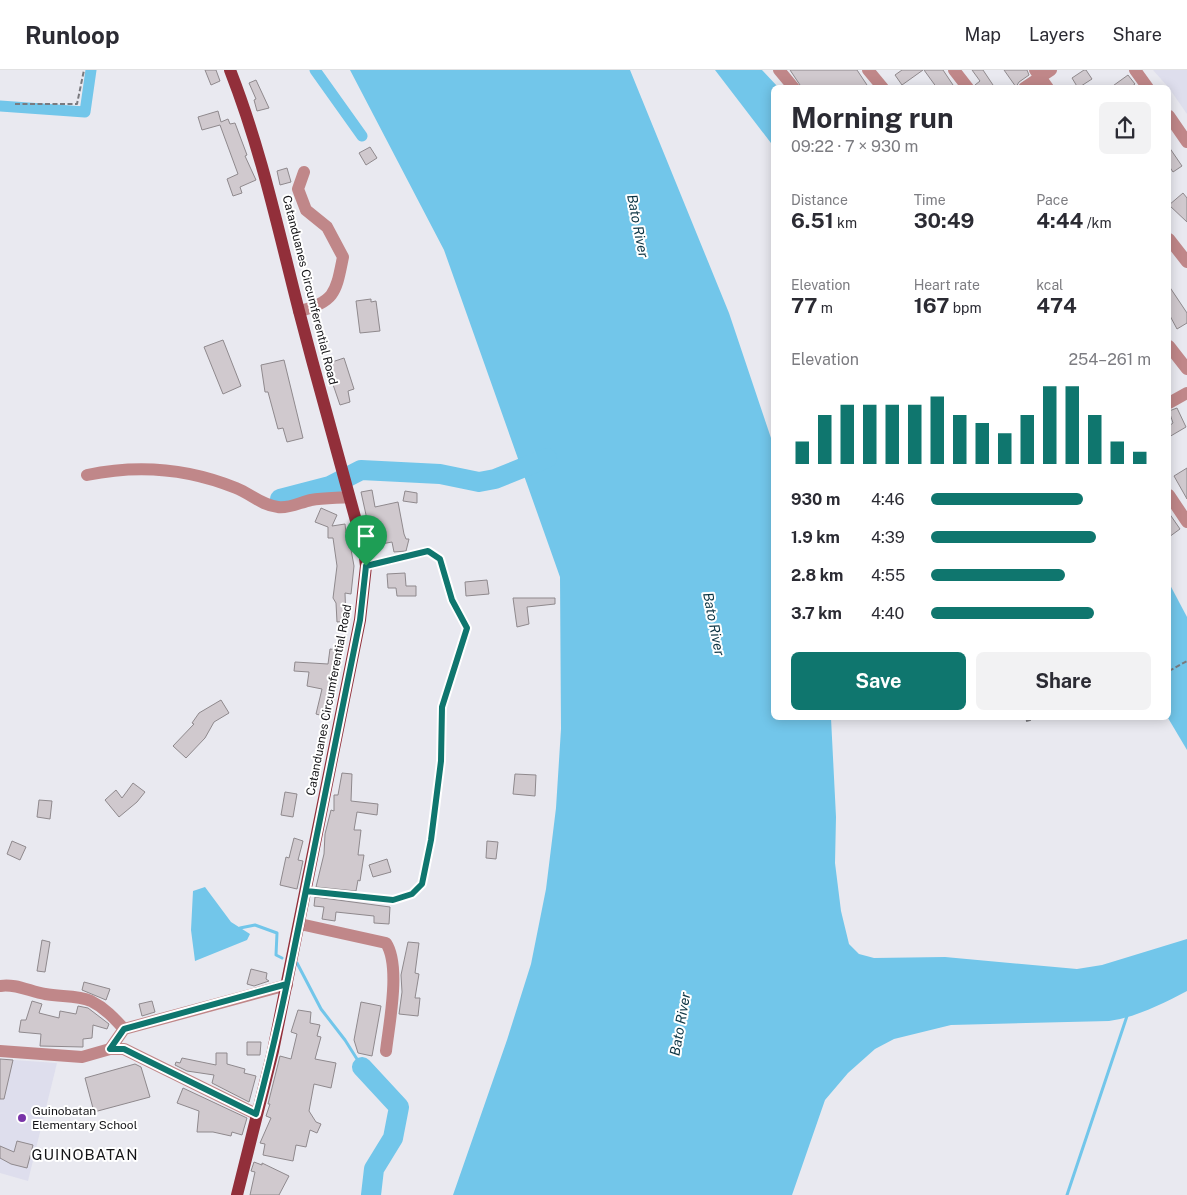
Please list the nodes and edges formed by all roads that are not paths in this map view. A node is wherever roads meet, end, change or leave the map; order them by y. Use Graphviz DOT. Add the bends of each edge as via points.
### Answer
graph roads {
  1 [pos="230,70"];
  2 [pos="779,70"];
  3 [pos="868,70"];
  4 [pos="954,70"];
  5 [pos="1051,70"];
  6 [pos="1135,70"];
  7 [pos="1041,78"];
  8 [pos="792,85"];
  9 [pos="880,85"];
  10 [pos="966,85"];
  11 [pos="1029,85"];
  12 [pos="1146,85"];
  13 [pos="1171,119"];
  14 [pos="1187,142"];
  15 [pos="304,172"];
  16 [pos="1171,242"];
  17 [pos="1187,262"];
  18 [pos="299,311"];
  19 [pos="1171,349"];
  20 [pos="1187,369"];
  21 [pos="1187,393"];
  22 [pos="1171,402"];
  23 [pos="87,475"];
  24 [pos="349,497"];
  25 [pos="1171,498"];
  26 [pos="1187,522"];
  27 [pos="366,566"];
  28 [pos="306,891"];
  29 [pos="300,924"];
  30 [pos="287,984"];
  31 [pos="0,986"];
  32 [pos="124,1029"];
  33 [pos="110,1049"];
  34 [pos="0,1051"];
  35 [pos="386,1051"];
  36 [pos="256,1114"];
  37 [pos="237,1195"];
  1 -- 18 [label="main road, Catanduanes Circumferential Road" via="248,115 272,198"];
  2 -- 8 [label="street"];
  3 -- 9 [label="street"];
  4 -- 10 [label="street"];
  5 -- 7 [label="street"];
  6 -- 12 [label="street"];
  7 -- 11 [label="street"];
  13 -- 14 [label="street"];
  15 -- 18 [label="street" via="298,189 306,210 327,226 343,257 336,289 320,306"];
  16 -- 17 [label="street"];
  18 -- 24 [label="main road, Catanduanes Circumferential Road"];
  19 -- 20 [label="street"];
  21 -- 22 [label="street"];
  23 -- 24 [label="street" via="143,468 192,473 238,489 263,504 280,508 312,500"];
  24 -- 27 [label="main road, Catanduanes Circumferential Road"];
  25 -- 26 [label="street"];
  27 -- 28 [label="main road, Catanduanes Circumferential Road" via="360,620"];
  27 -- 28 [label="lane" via="428,551 440,559 452,600 467,628 442,707 441,761 431,840 422,884 412,894 393,900"];
  28 -- 29 [label="main road, Catanduanes Circumferential Road"];
  29 -- 30 [label="main road, Catanduanes Circumferential Road"];
  29 -- 35 [label="street" via="386,943 392,952 392,993"];
  30 -- 32 [label="street"];
  30 -- 36 [label="main road, Catanduanes Circumferential Road"];
  31 -- 32 [label="street" via="91,1001 109,1012"];
  32 -- 33 [label="street"];
  33 -- 34 [label="street" via="82,1057"];
  33 -- 36 [label="street" via="124,1049"];
  36 -- 37 [label="main road, Catanduanes Circumferential Road"];
}
